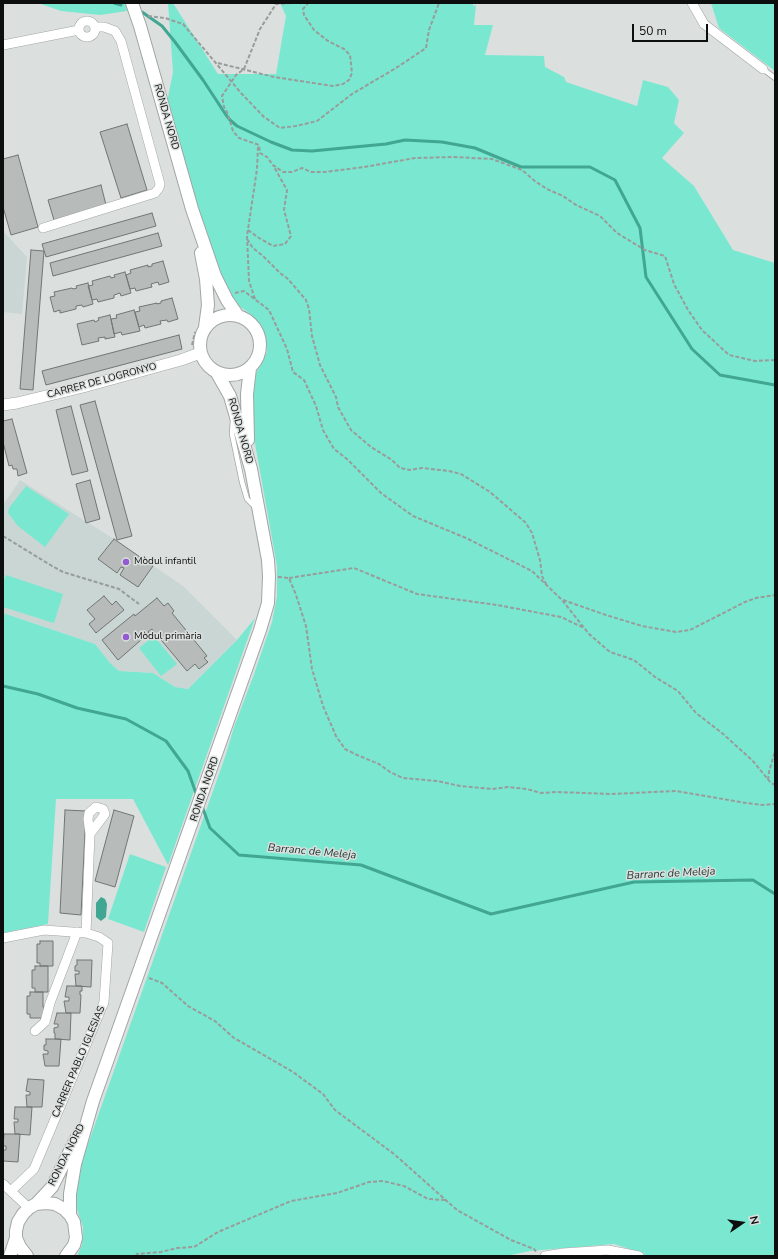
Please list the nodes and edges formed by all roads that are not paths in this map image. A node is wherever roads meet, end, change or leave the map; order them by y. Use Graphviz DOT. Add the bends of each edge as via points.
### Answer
graph roads {
  1 [pos="132,3"];
  2 [pos="136,3"];
  3 [pos="692,3"];
  4 [pos="139,20"];
  5 [pos="3,45"];
  6 [pos="763,69"];
  7 [pos="775,78"];
  8 [pos="192,209"];
  9 [pos="43,228"];
  10 [pos="238,316"];
  11 [pos="202,327"];
  12 [pos="195,350"];
  13 [pos="250,368"];
  14 [pos="217,373"];
  15 [pos="3,405"];
  16 [pos="234,408"];
  17 [pos="251,469"];
  18 [pos="258,510"];
  19 [pos="90,834"];
  20 [pos="77,932"];
  21 [pos="86,933"];
  22 [pos="3,938"];
  23 [pos="35,1030"];
  24 [pos="93,1101"];
  25 [pos="3,1184"];
  26 [pos="11,1191"];
  27 [pos="33,1206"];
  28 [pos="70,1215"];
  29 [pos="16,1238"];
  30 [pos="10,1256"];
  31 [pos="27,1256"];
  32 [pos="66,1256"];
  33 [pos="544,1256"];
  34 [pos="639,1256"];
  1 -- 4 [label="main road, RONDA NORD"];
  2 -- 4 [label="main road, RONDA NORD"];
  3 -- 6 [label="street" via="704,24"];
  4 -- 8 [label="main road, RONDA NORD"];
  5 -- 9 [label="street" via="79,30 81,34 89,37 93,35 95,27 115,31 121,40 160,184 155,194"];
  6 -- 7 [label="lane"];
  8 -- 10 [label="main road, RONDA NORD" via="215,276"];
  8 -- 11 [label="main road, RONDA NORD" via="206,279 208,305"];
  10 -- 11 [label="main road" via="220,316"];
  10 -- 13 [label="main road" via="253,326 258,334 259,353"];
  11 -- 12 [label="main road" via="202,334"];
  12 -- 14 [label="main road"];
  12 -- 15 [label="street, CARRER DE LOGRONYO" via="181,360 83,387"];
  13 -- 14 [label="main road" via="234,376"];
  13 -- 17 [label="main road, RONDA NORD" via="247,430"];
  14 -- 16 [label="main road, RONDA NORD"];
  16 -- 17 [label="main road, RONDA NORD"];
  16 -- 18 [label="lane" via="232,429 242,482 247,499"];
  17 -- 18 [label="main road, RONDA NORD"];
  18 -- 24 [label="main road, RONDA NORD" via="268,560 268,603 265,618"];
  19 -- 21 [label="street"];
  20 -- 21 [label="street"];
  20 -- 22 [label="street" via="44,930"];
  20 -- 23 [label="street" via="45,1022"];
  21 -- 26 [label="street, CARRER PABLO IGLESIAS" via="108,943 104,1002 34,1169"];
  24 -- 27 [label="main road, RONDA NORD" via="52,1187"];
  24 -- 28 [label="main road, RONDA NORD" via="75,1164 70,1194"];
  25 -- 26 [label="street"];
  26 -- 27 [label="street"];
  27 -- 28 [label="main road" via="55,1204"];
  27 -- 29 [label="main road, RONDA NORD" via="18,1222"];
  28 -- 32 [label="main road, RONDA NORD" via="74,1222 76,1238 74,1246"];
  29 -- 30 [label="main road"];
  29 -- 31 [label="main road"];
  33 -- 34 [label="street" via="608,1250"];
}
